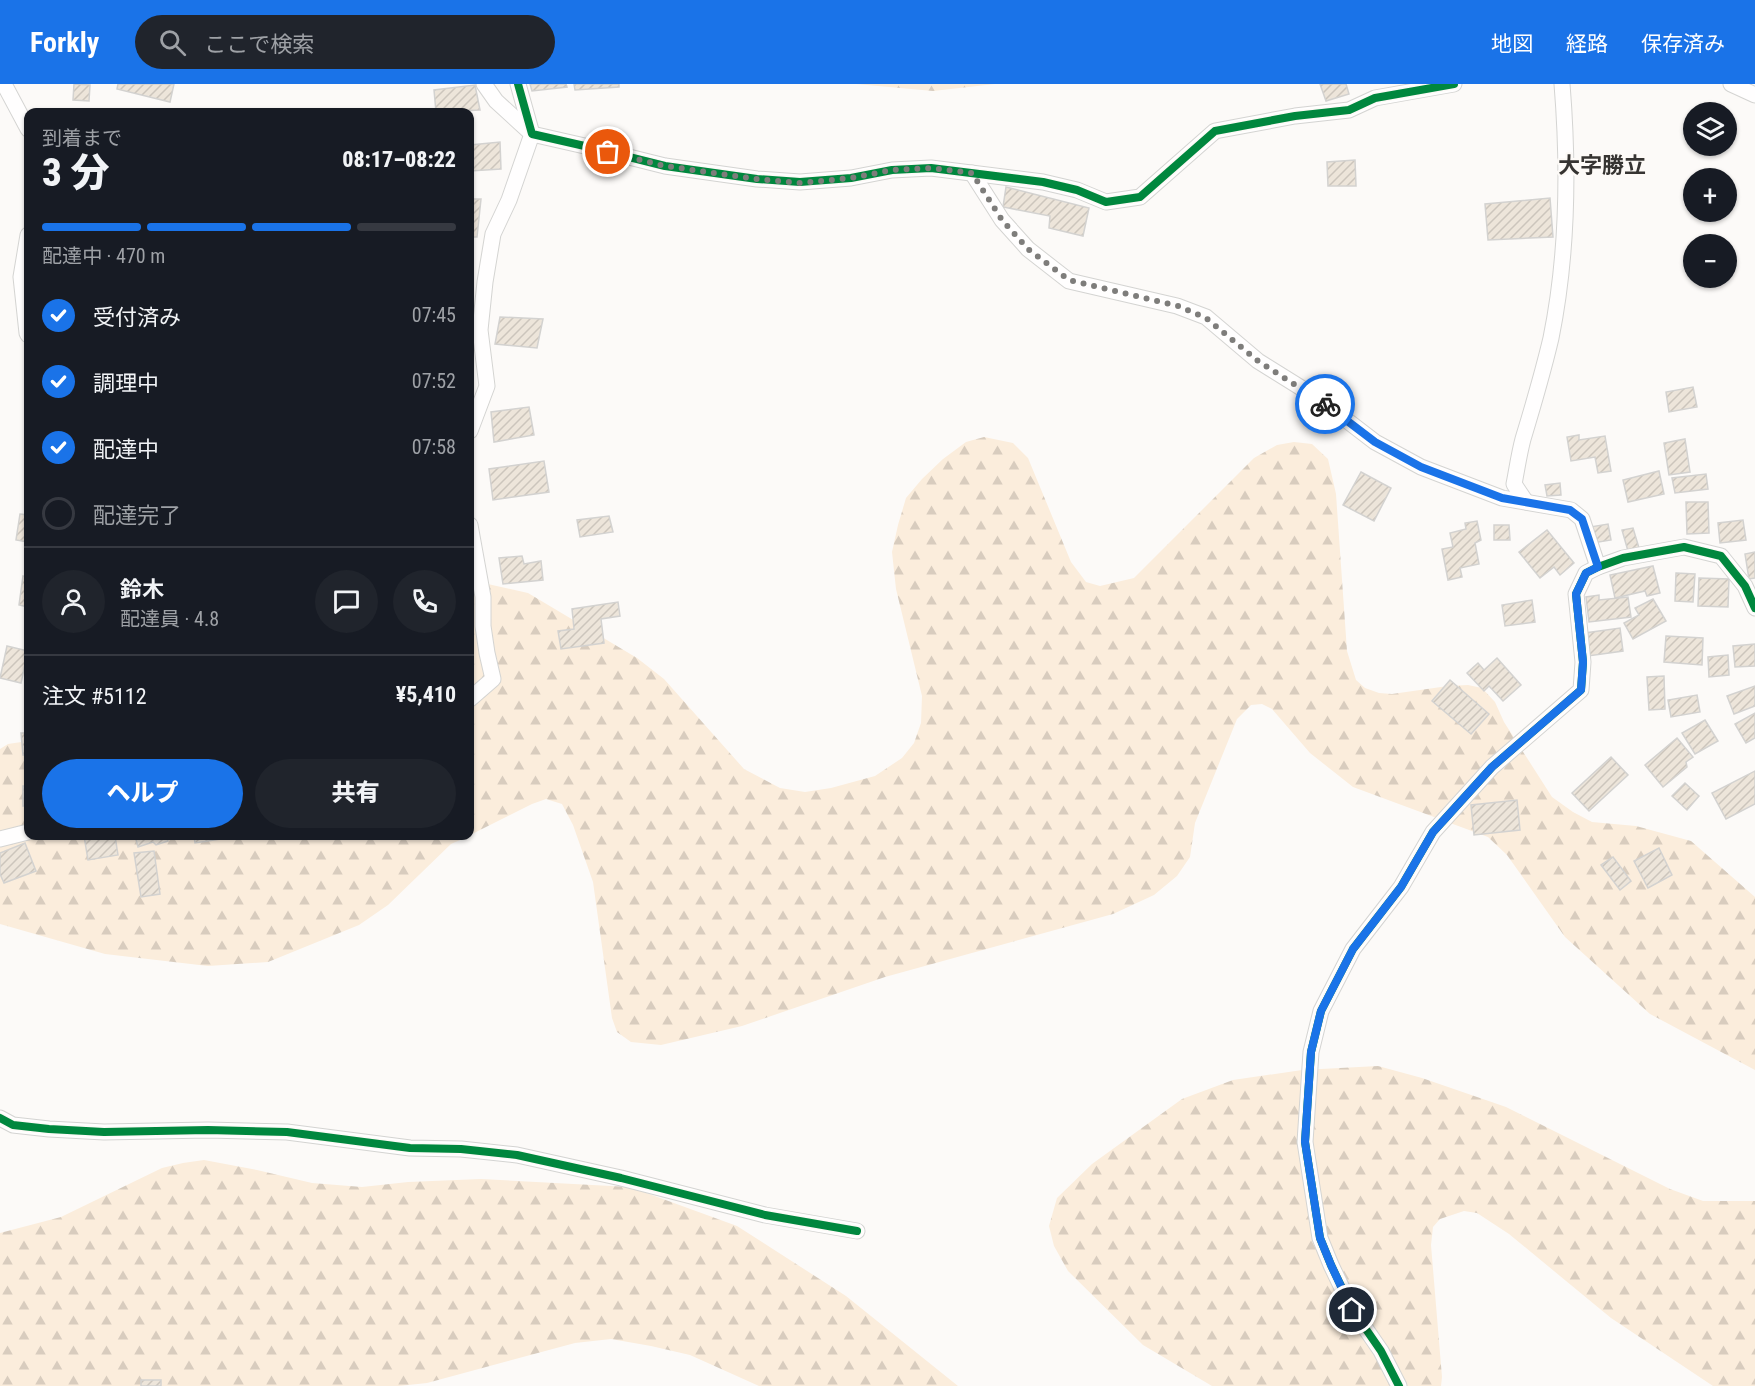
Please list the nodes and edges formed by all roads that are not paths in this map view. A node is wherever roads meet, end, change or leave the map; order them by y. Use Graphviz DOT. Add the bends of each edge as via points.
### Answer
graph roads {
  1 [pos="4,84"];
  2 [pos="484,84"];
  3 [pos="518,84"];
  4 [pos="1454,84"];
  5 [pos="1562,84"];
  6 [pos="1731,84"];
  7 [pos="1755,94"];
  8 [pos="24,122"];
  9 [pos="532,134"];
  10 [pos="972,173"];
  11 [pos="24,259"];
  12 [pos="24,305"];
  13 [pos="475,330"];
  14 [pos="474,421"];
  15 [pos="1526,502"];
  16 [pos="474,547"];
  17 [pos="1598,567"];
  18 [pos="1755,608"];
  19 [pos="474,696"];
  20 [pos="24,833"];
  21 [pos="0,838"];
  22 [pos="0,1118"];
  23 [pos="857,1231"];
  24 [pos="1399,1386"];
  1 -- 8 [label="street"];
  2 -- 9 [label="street" via="496,101"];
  3 -- 9 [label="street"];
  4 -- 10 [label="street" via="1375,98 1349,110 1215,130 1140,197 1106,202 1043,182"];
  5 -- 15 [label="street" via="1567,213 1551,338 1514,484"];
  6 -- 7 [label="street"];
  9 -- 10 [label="street" via="665,166 800,183 892,170 931,168"];
  9 -- 13 [label="street" via="494,234"];
  10 -- 15 [label="street" via="1002,220 1028,249 1069,280 1178,306 1206,318 1258,361 1319,399 1375,442 1442,476 1502,498"];
  11 -- 12 [label="street"];
  13 -- 14 [label="street" via="487,387"];
  15 -- 17 [label="street" via="1570,510 1582,519"];
  16 -- 19 [label="street" via="493,679"];
  17 -- 18 [label="street" via="1623,558 1684,547 1721,556 1745,585"];
  17 -- 24 [label="street" via="1586,573 1576,594 1583,662 1581,690 1492,767 1433,832 1401,887 1353,949 1321,1011 1311,1052 1305,1142 1320,1238 1352,1310"];
  20 -- 21 [label="street"];
  22 -- 23 [label="street" via="13,1125 49,1130 287,1132 410,1148 517,1155 765,1215"];
}
